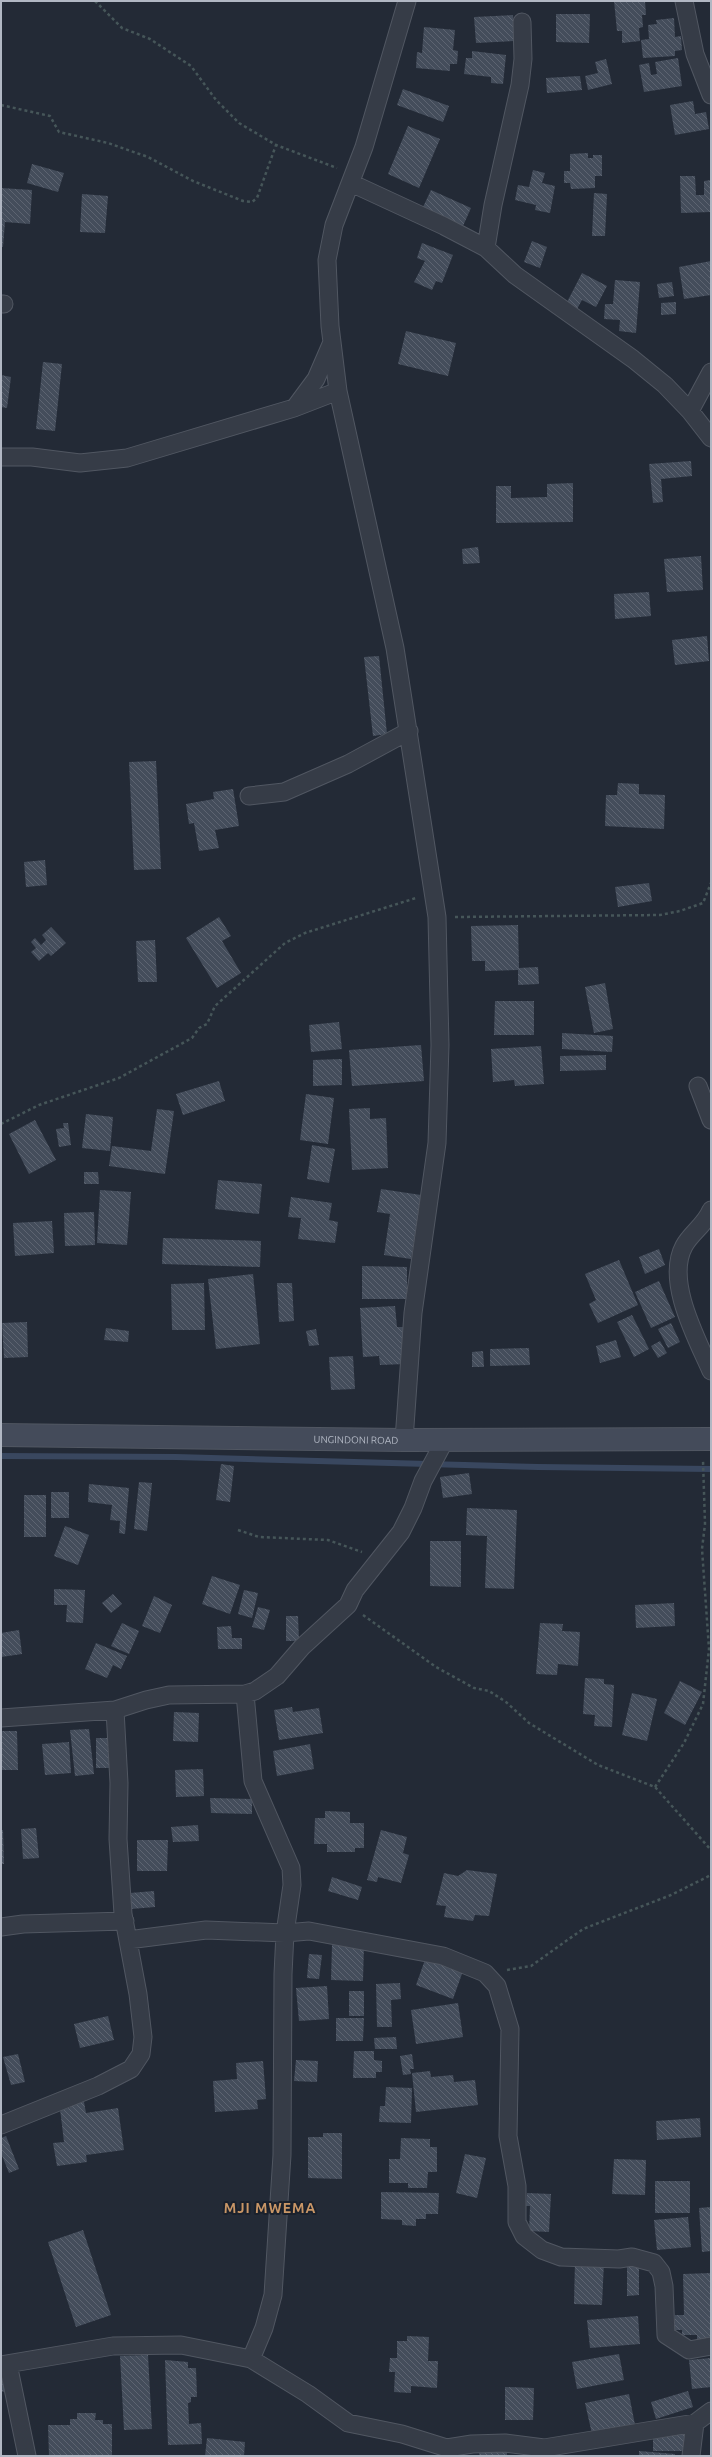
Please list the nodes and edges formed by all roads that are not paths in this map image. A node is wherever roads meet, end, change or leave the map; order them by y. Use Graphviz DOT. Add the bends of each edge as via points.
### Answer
graph roads {
  1 [pos="407,1"];
  2 [pos="684,1"];
  3 [pos="522,22"];
  4 [pos="710,92"];
  5 [pos="353,179"];
  6 [pos="486,248"];
  7 [pos="332,342"];
  8 [pos="711,372"];
  9 [pos="338,391"];
  10 [pos="294,408"];
  11 [pos="690,410"];
  12 [pos="711,438"];
  13 [pos="1,457"];
  14 [pos="409,731"];
  15 [pos="249,796"];
  16 [pos="698,1086"];
  17 [pos="711,1120"];
  18 [pos="710,1214"];
  19 [pos="711,1371"];
  20 [pos="1,1435"];
  21 [pos="707,1439"];
  22 [pos="404,1440"];
  23 [pos="445,1440"];
  24 [pos="245,1694"];
  25 [pos="115,1710"];
  26 [pos="1,1718"];
  27 [pos="125,1921"];
  28 [pos="1,1927"];
  29 [pos="285,1933"];
  30 [pos="128,1940"];
  31 [pos="1,2126"];
  32 [pos="711,2346"];
  33 [pos="251,2359"];
  34 [pos="4,2365"];
  35 [pos="711,2411"];
  36 [pos="694,2423"];
  37 [pos="451,2452"];
  38 [pos="27,2456"];
  39 [pos="691,2456"];
  1 -- 5 [label="street"];
  2 -- 4 [label="street" via="695,54"];
  3 -- 6 [label="street" via="523,59 520,85"];
  5 -- 6 [label="street"];
  5 -- 7 [label="street" via="334,224 327,260"];
  6 -- 11 [label="street" via="538,292 633,359"];
  7 -- 9 [label="street"];
  7 -- 10 [label="street" via="309,391"];
  8 -- 11 [label="street"];
  9 -- 10 [label="street"];
  9 -- 14 [label="street" via="384,592"];
  10 -- 13 [label="street" via="127,458 80,463 32,457"];
  11 -- 12 [label="street"];
  14 -- 15 [label="street" via="348,764 284,792"];
  14 -- 22 [label="street" via="437,917 440,1046 437,1143 413,1313"];
  16 -- 17 [label="street"];
  18 -- 19 [label="street" via="684,1246 678,1268 683,1306"];
  20 -- 22 [label="main road, UNGINDONI ROAD"];
  21 -- 23 [label="main road, UNGINDONI ROAD"];
  22 -- 23 [label="main road, UNGINDONI ROAD"];
  23 -- 24 [label="street" via="400,1532 355,1590 348,1605 302,1647 277,1676"];
  24 -- 25 [label="street" via="169,1696"];
  24 -- 29 [label="street" via="253,1781 291,1868 292,1885"];
  25 -- 26 [label="street"];
  25 -- 27 [label="street" via="119,1783 118,1840"];
  27 -- 28 [label="street"];
  27 -- 30 [label="street"];
  29 -- 30 [label="street" via="206,1930"];
  29 -- 32 [label="street" via="309,1930 443,1956 485,1972 497,1986 510,2029 508,2136 518,2186 517,2222 524,2236 542,2250 561,2257 619,2259 632,2256 654,2263 664,2286 666,2335 689,2350"];
  29 -- 33 [label="street" via="282,2155 273,2295 264,2328"];
  30 -- 31 [label="street" via="143,2037 141,2054 131,2069"];
  33 -- 34 [label="street" via="173,2345 113,2346"];
  33 -- 37 [label="street" via="308,2394 348,2423 402,2434"];
  34 -- 38 [label="street"];
  35 -- 36 [label="street"];
  36 -- 37 [label="street" via="544,2448 505,2443 472,2444"];
  36 -- 39 [label="street"];
}
